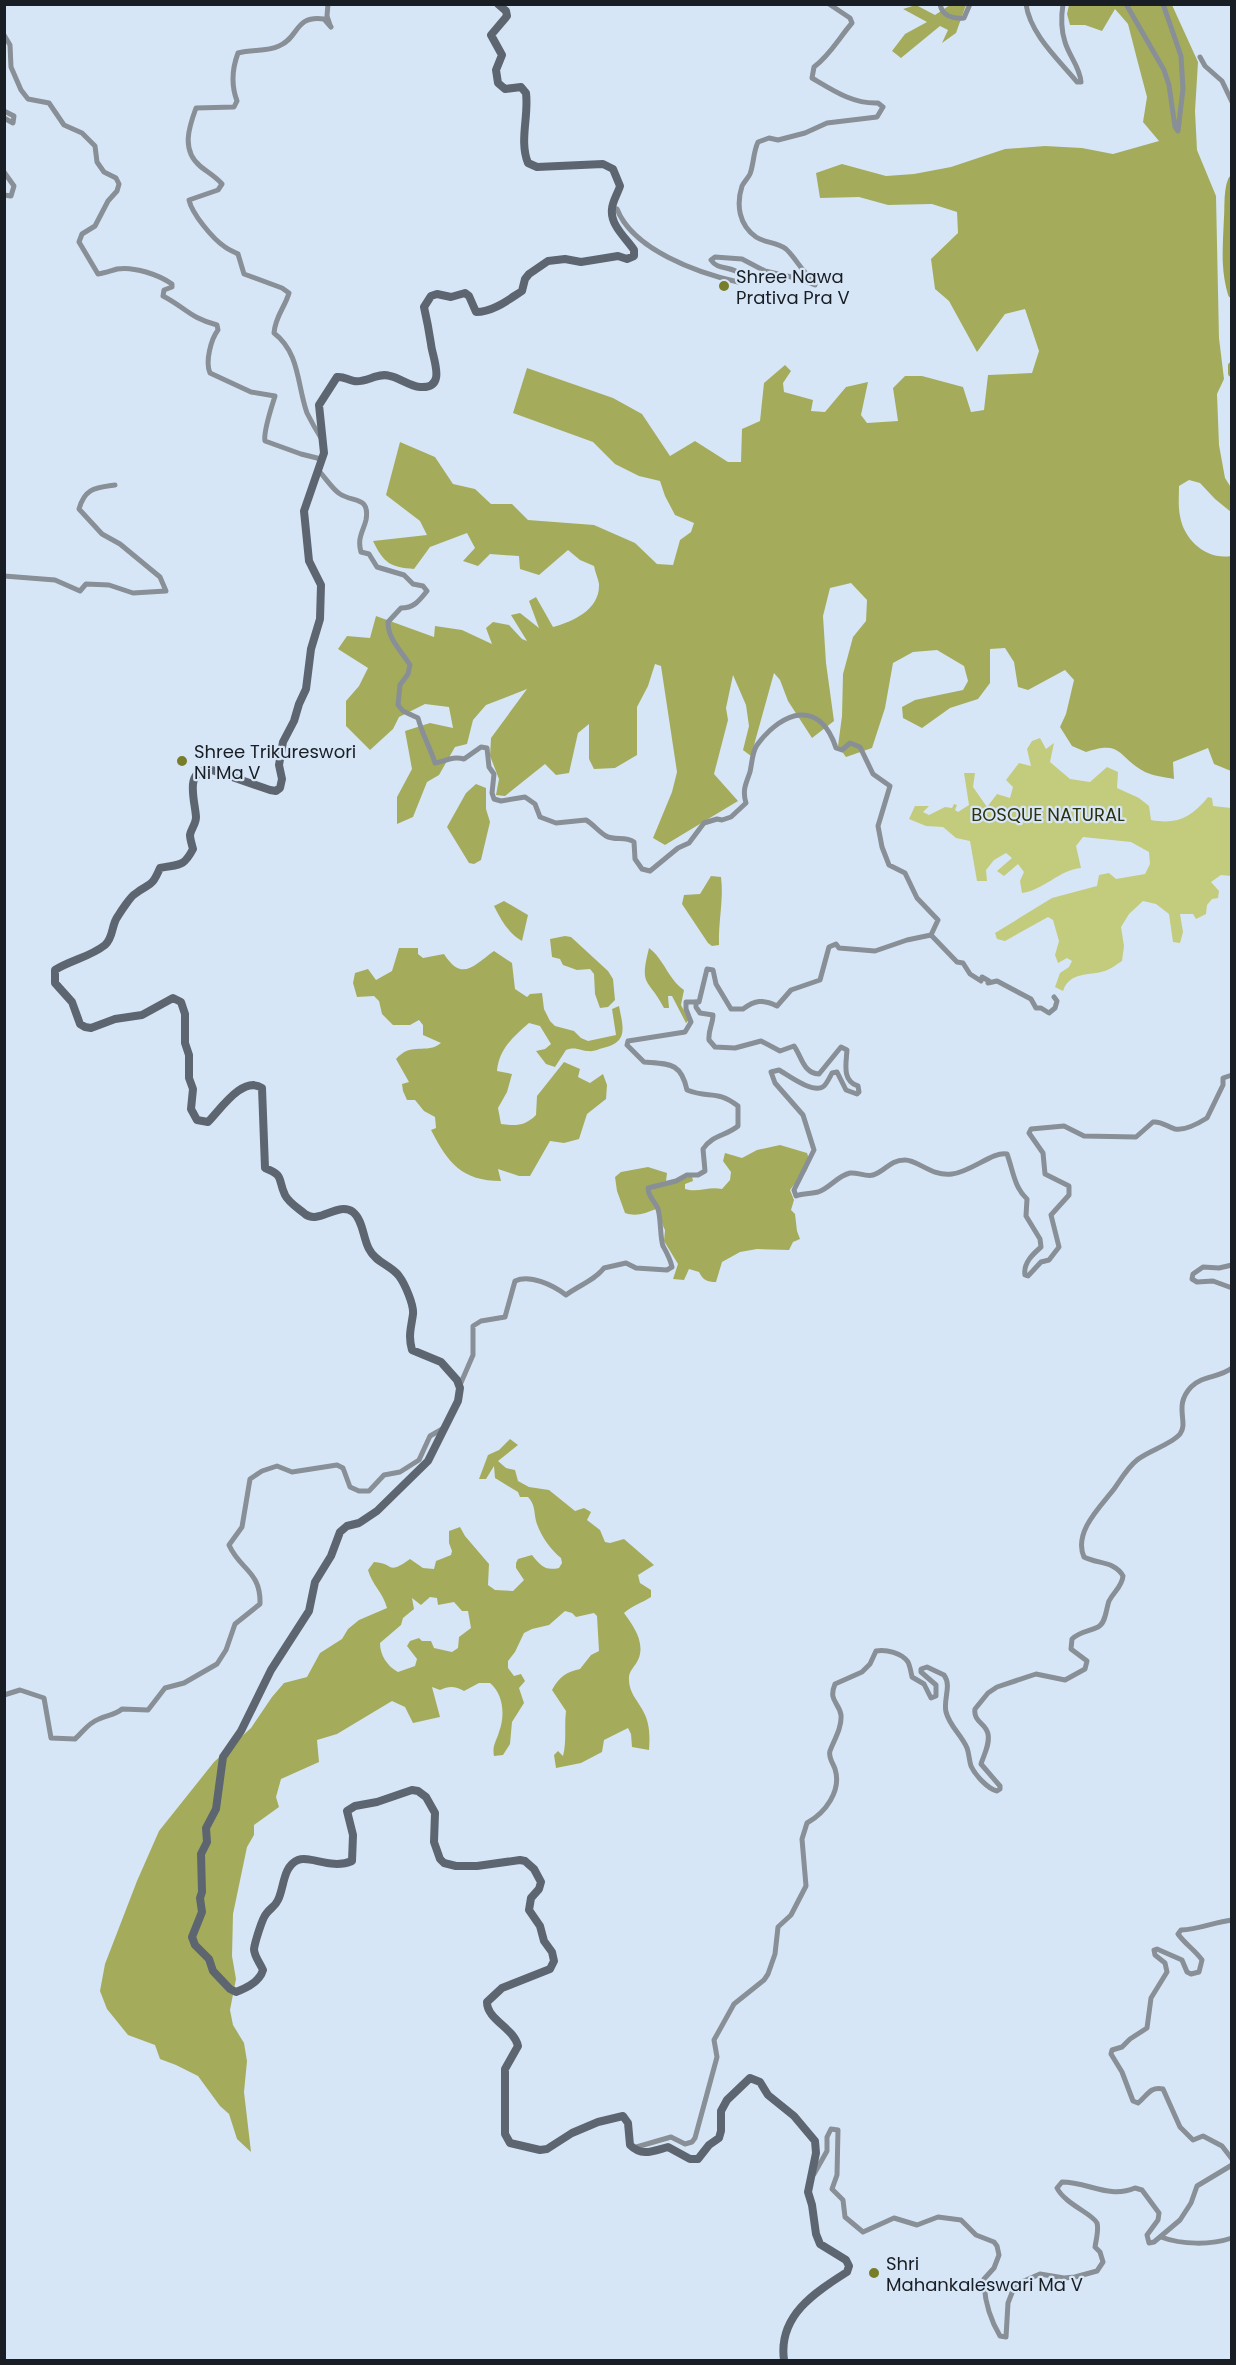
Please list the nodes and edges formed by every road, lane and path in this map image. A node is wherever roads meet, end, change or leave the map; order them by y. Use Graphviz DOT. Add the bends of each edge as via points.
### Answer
graph roads {
  1 [pos="328,4"];
  2 [pos="498,4"];
  3 [pos="829,4"];
  4 [pos="940,4"];
  5 [pos="970,4"];
  6 [pos="1026,4"];
  7 [pos="1063,4"];
  8 [pos="1126,4"];
  9 [pos="1163,4"];
  10 [pos="4,35"];
  11 [pos="1200,57"];
  12 [pos="1232,102"];
  13 [pos="4,111"];
  14 [pos="4,118"];
  15 [pos="4,172"];
  16 [pos="4,195"];
  17 [pos="612,208"];
  18 [pos="324,444"];
  19 [pos="321,459"];
  20 [pos="317,469"];
  21 [pos="115,485"];
  22 [pos="4,576"];
  23 [pos="931,935"];
  24 [pos="1054,997"];
  25 [pos="696,1002"];
  26 [pos="1232,1075"];
  27 [pos="1232,1265"];
  28 [pos="1232,1288"];
  29 [pos="1232,1368"];
  30 [pos="460,1388"];
  31 [pos="444,1428"];
  32 [pos="4,1695"];
  33 [pos="1232,1920"];
  34 [pos="633,2148"];
  35 [pos="1232,2159"];
  36 [pos="1232,2165"];
  37 [pos="808,2185"];
  38 [pos="1161,2236"];
  39 [pos="1232,2238"];
  40 [pos="784,2361"];
  1 -- 18 [label="street" via="331,27 324,19 305,20 280,46 238,53 233,66 232,90 237,101 234,107 196,108 187,132 191,155 197,164 222,184 218,190 189,200 190,207 206,230 238,254 244,274 289,293 275,321 274,333 284,340 298,370 307,412"];
  2 -- 17 [label="street" via="507,16 491,35 502,55 496,70 498,83 506,88 521,87 526,93 524,141 528,163 537,167 607,165 620,186"];
  3 -- 17 [label="street" via="852,23 828,56 814,67 812,78 842,96 883,107 877,117 827,123 805,133 758,142 739,207 746,228 786,250 815,285 742,259 711,260 713,264 737,270 741,275 738,282 687,267 642,241 621,220 617,209"];
  4 -- 5 [label="street" via="945,15 955,19 964,18"];
  6 -- 7 [label="street" via="1039,35 1081,82 1065,43"];
  8 -- 9 [label="street" via="1164,70 1178,131 1180,56"];
  10 -- 19 [label="street" via="21,90 28,99 49,103 64,125 82,133 95,146 97,162 104,172 119,184 95,226 82,234 79,242 92,266 98,274 136,269 172,284 163,296 199,320 217,325 207,367 210,373 251,392 275,396 263,432 265,441"];
  11 -- 12 [label="street" via="1204,66 1222,81"];
  13 -- 14 [label="street" via="14,116 13,123"];
  15 -- 16 [label="street" via="14,186 11,196"];
  17 -- 18 [label="street" via="624,239 634,250 632,257 548,261 525,279 522,291 482,312 476,312 465,293 431,297 424,307 438,374 434,382 421,387 389,375 360,381 337,377 319,405"];
  18 -- 19 [label="street"];
  19 -- 20 [label="street"];
  20 -- 23 [label="street" via="338,493 365,505 365,523 358,544 361,552 369,554 376,567 404,575 427,591 410,608 401,608 388,622 388,632 410,665 400,685 398,705 418,718 435,763 454,757 464,759 481,747 487,748 489,767 494,774 494,799 525,797 535,804 540,817 556,823 586,820 605,836 629,838 634,842 635,859 642,869 650,871 689,843 704,823 731,817 746,803 742,791 756,747 768,734 786,718 813,716 824,723 836,748 842,750 850,743 860,747 873,774 890,786 878,826 882,847 889,865 905,873 917,898 938,920"];
  20 -- 30 [label="street" via="304,511 309,561 321,585 320,619 306,689 283,742 280,788 270,790 212,770 204,769 197,774 193,781 196,820 190,836 193,849 186,862 160,868 148,887 133,894 106,944 55,970 54,979 85,1027 142,1015 173,998 181,1002 193,1114 197,1120 208,1122 241,1088 262,1088 265,1168 278,1173 291,1203 306,1214 314,1217 344,1209 359,1219 369,1250 403,1281 414,1313 409,1331 412,1350 441,1362"];
  21 -- 22 [label="street" via="94,488 82,498 79,509 102,534 160,577 166,591 133,593 109,585 86,584 80,591 55,580"];
  23 -- 24 [label="street" via="981,981 981,977 988,984 997,981 1049,1013 1055,1008"];
  23 -- 25 [label="street" via="875,951 829,946 820,980 791,990 777,1006 765,1000 752,1002 744,1009 731,1009 716,984 713,970 707,969"];
  25 -- 26 [label="street" via="700,1013 713,1015 709,1040 715,1047 735,1048 761,1041 780,1051 794,1046 805,1068 815,1074 841,1047 847,1050 847,1078 858,1086 856,1094 846,1090 837,1072 819,1089 778,1070 771,1072 775,1083 803,1115 814,1150 794,1190 796,1196 820,1192 852,1173 871,1176 895,1160 909,1160 926,1170 950,1175 970,1170 996,1153 1007,1154 1019,1191 1027,1199 1026,1216 1040,1239 1041,1247 1024,1270 1028,1276 1059,1247 1051,1215 1069,1196 1070,1186 1046,1174 1042,1153 1029,1133 1031,1129 1064,1126 1084,1136 1100,1137 1136,1137 1153,1122 1180,1129 1207,1118 1223,1077"];
  25 -- 30 [label="street" via="686,1002 691,1022 685,1032 628,1041 627,1045 644,1062 671,1064 682,1071 687,1090 726,1097 738,1106 738,1126 729,1134 714,1137 703,1149 705,1171 648,1188 658,1209 662,1244 672,1267 636,1268 626,1263 604,1268 596,1278 566,1295 534,1279 515,1281 505,1317 473,1326 473,1355"];
  27 -- 28 [label="street" via="1203,1266 1192,1279"];
  29 -- 34 [label="street" via="1192,1386 1182,1398 1179,1435 1135,1461 1087,1526 1081,1545 1084,1557 1117,1568 1123,1576 1102,1623 1080,1631 1072,1639 1071,1649 1087,1661 1085,1669 1065,1680 1036,1674 997,1687 975,1709 976,1720 988,1735 981,1764 1000,1789 991,1789 976,1773 967,1747 951,1726 944,1675 927,1667 921,1669 936,1685 936,1696 931,1698 924,1684 912,1677 909,1662 883,1650 876,1651 862,1671 835,1684 834,1702 841,1713 830,1752 837,1783 825,1809 804,1830 806,1886 791,1915 778,1927 776,1954 768,1974 734,2004 716,2034 717,2057 695,2138 685,2144 671,2137"];
  30 -- 31 [label="street"];
  31 -- 32 [label="street" via="430,1436 419,1460 400,1472 384,1475 369,1491 350,1487 343,1468 337,1465 292,1472 277,1466 250,1479 242,1527 229,1545 260,1590 260,1604 235,1624 217,1665 184,1683 165,1688 148,1710 122,1709 86,1726 75,1738 51,1738 44,1698 20,1690"];
  31 -- 34 [label="street" via="428,1461 372,1515 340,1532 315,1582 309,1611 223,1756 216,1809 201,1854 202,1912 192,1937 225,1985 236,1992 248,1986 262,1974 255,1943 290,1866 306,1858 327,1864 352,1860 349,1808 418,1791 435,1813 434,1842 444,1863 463,1866 525,1861 540,1877 529,1910 540,1926 554,1963 550,1969 501,1988 487,2002 490,2012 518,2046 505,2069 503,2126 507,2139 514,2144 547,2149 572,2133 623,2116"];
  33 -- 35 [label="street" via="1180,1930 1178,1934 1202,1960 1199,1972 1191,1974 1182,1960 1154,1950 1167,1972 1151,1998 1149,2024 1111,2054 1133,2101 1138,2103 1150,2090 1163,2088 1180,2127 1193,2140 1203,2136 1222,2146"];
  34 -- 37 [label="street" via="647,2152 668,2147 698,2159 719,2138 721,2111 727,2100 746,2081 754,2079 815,2141"];
  36 -- 38 [label="street" via="1197,2186 1180,2220"];
  37 -- 38 [label="street" via="827,2151 831,2129 838,2130 837,2175 832,2189 843,2200 845,2217 863,2232 894,2218 917,2225 938,2217 961,2220 976,2235 994,2241 999,2255 984,2279 984,2292 993,2324 1000,2336 1006,2337 1008,2302 1015,2285 1040,2274 1075,2277 1096,2271 1103,2262 1095,2247 1098,2225 1060,2193 1057,2188 1062,2182 1110,2193 1142,2190 1159,2213 1147,2239 1154,2242"];
  37 -- 40 [label="street" via="820,2244 849,2266 847,2272 808,2298 793,2318 784,2340"];
  38 -- 39 [label="street" via="1198,2243"];
}
